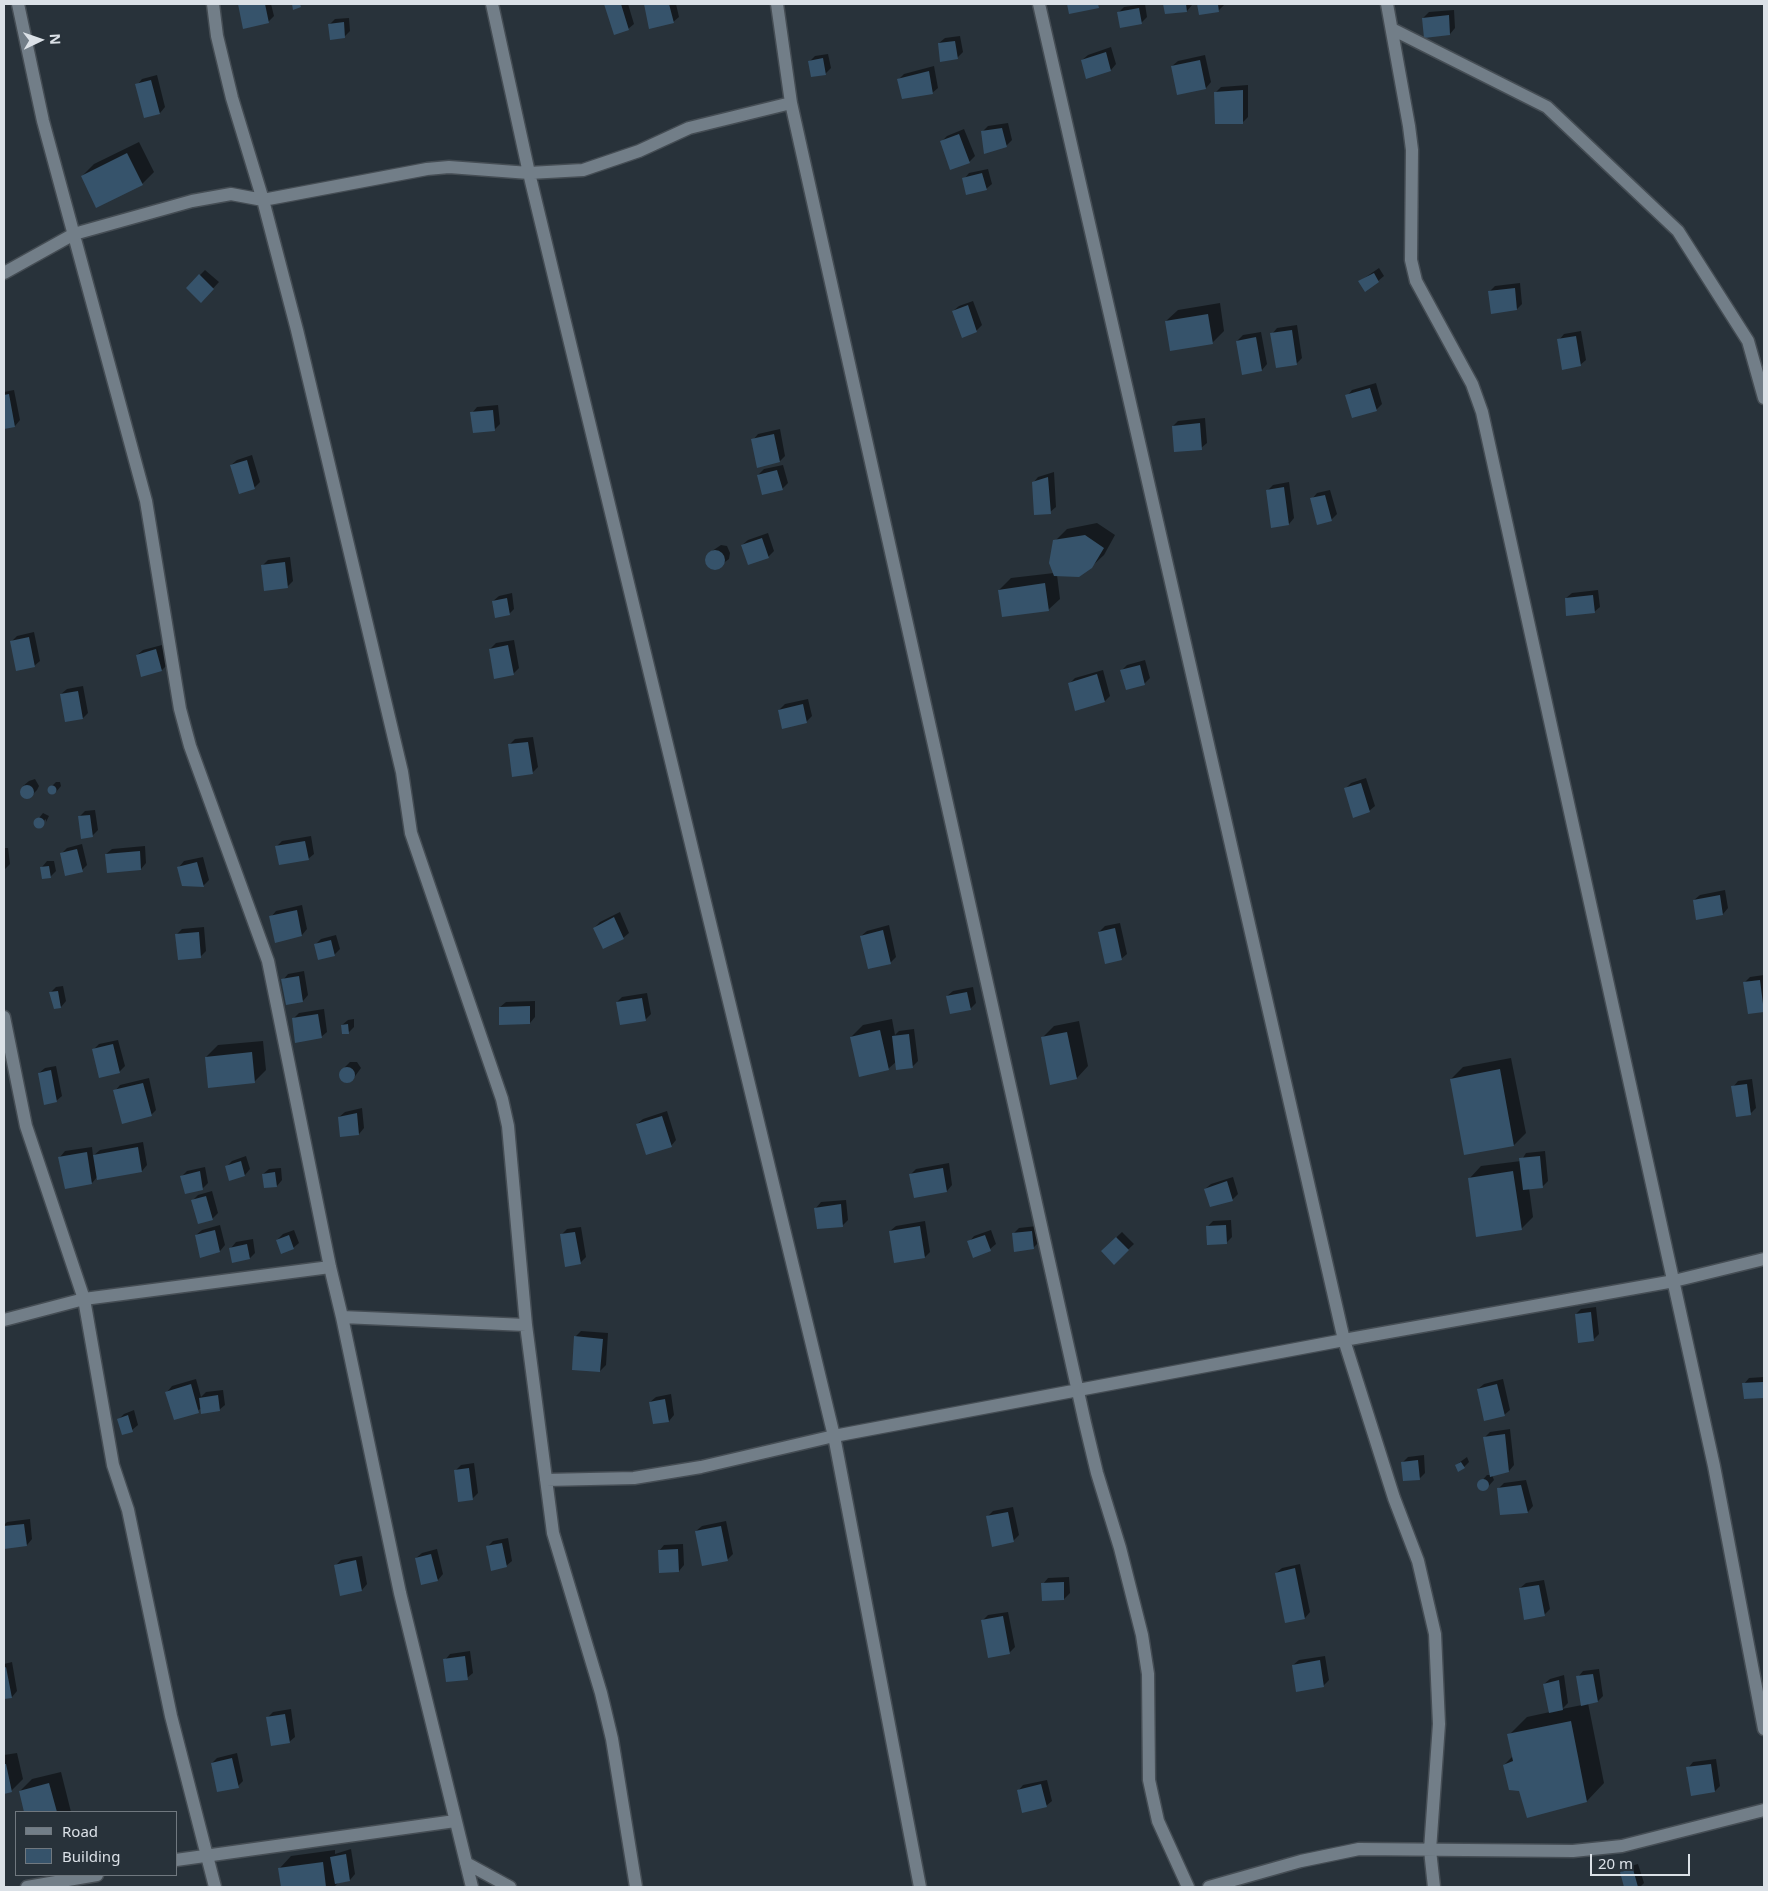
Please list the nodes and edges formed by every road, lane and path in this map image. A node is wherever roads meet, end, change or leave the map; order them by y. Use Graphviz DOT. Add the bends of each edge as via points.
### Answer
graph roads {
  1 [pos="18,4"];
  2 [pos="213,4"];
  3 [pos="492,4"];
  4 [pos="777,4"];
  5 [pos="1039,4"];
  6 [pos="1387,4"];
  7 [pos="1392,29"];
  8 [pos="791,103"];
  9 [pos="529,173"];
  10 [pos="263,200"];
  11 [pos="74,234"];
  12 [pos="4,273"];
  13 [pos="1764,398"];
  14 [pos="4,1017"];
  15 [pos="1764,1259"];
  16 [pos="330,1267"];
  17 [pos="1674,1281"];
  18 [pos="84,1299"];
  19 [pos="342,1317"];
  20 [pos="4,1320"];
  21 [pos="526,1325"];
  22 [pos="1344,1340"];
  23 [pos="1078,1390"];
  24 [pos="834,1436"];
  25 [pos="546,1480"];
  26 [pos="1764,1729"];
  27 [pos="1764,1810"];
  28 [pos="455,1821"];
  29 [pos="1430,1850"];
  30 [pos="208,1855"];
  31 [pos="178,1860"];
  32 [pos="466,1864"];
  33 [pos="91,1876"];
  34 [pos="27,1887"];
  35 [pos="215,1887"];
  36 [pos="472,1887"];
  37 [pos="510,1887"];
  38 [pos="636,1887"];
  39 [pos="920,1887"];
  40 [pos="1188,1887"];
  41 [pos="1209,1887"];
  42 [pos="1434,1887"];
  1 -- 11 [label="street" via="43,121"];
  2 -- 10 [label="street" via="232,98"];
  3 -- 9 [label="street"];
  4 -- 8 [label="street"];
  5 -- 22 [label="street"];
  6 -- 7 [label="street"];
  7 -- 13 [label="street" via="1547,107 1678,231 1748,341"];
  7 -- 17 [label="street" via="1412,150 1411,260 1416,281 1472,384 1482,412"];
  8 -- 9 [label="street" via="689,128 639,151 583,170"];
  8 -- 23 [label="street"];
  9 -- 10 [label="street" via="426,169"];
  9 -- 24 [label="street"];
  10 -- 11 [label="street" via="231,194"];
  10 -- 21 [label="street" via="298,330 402,772 411,833 502,1099 508,1126"];
  11 -- 12 [label="street"];
  11 -- 16 [label="street" via="144,492 180,709 268,961"];
  14 -- 18 [label="street" via="26,1126"];
  15 -- 17 [label="street"];
  16 -- 18 [label="street"];
  16 -- 19 [label="street"];
  17 -- 22 [label="street"];
  17 -- 26 [label="street" via="1714,1466"];
  18 -- 20 [label="street"];
  18 -- 30 [label="street" via="113,1465 128,1510 171,1716"];
  19 -- 21 [label="street"];
  19 -- 28 [label="street" via="400,1592"];
  21 -- 25 [label="street"];
  22 -- 23 [label="street"];
  22 -- 29 [label="street" via="1394,1498 1418,1561 1435,1634 1439,1724"];
  23 -- 24 [label="street"];
  23 -- 40 [label="street" via="1097,1473 1142,1635 1148,1674 1148,1780 1158,1821"];
  24 -- 25 [label="street" via="701,1467 634,1478"];
  24 -- 39 [label="street"];
  25 -- 38 [label="street" via="553,1533 612,1739"];
  27 -- 29 [label="street" via="1622,1846 1573,1851"];
  28 -- 30 [label="street"];
  28 -- 32 [label="street"];
  29 -- 41 [label="street" via="1359,1849 1301,1861"];
  29 -- 42 [label="street"];
  30 -- 31 [label="street"];
  30 -- 35 [label="street"];
  32 -- 36 [label="street"];
  32 -- 37 [label="street"];
  33 -- 34 [label="street"];
}
